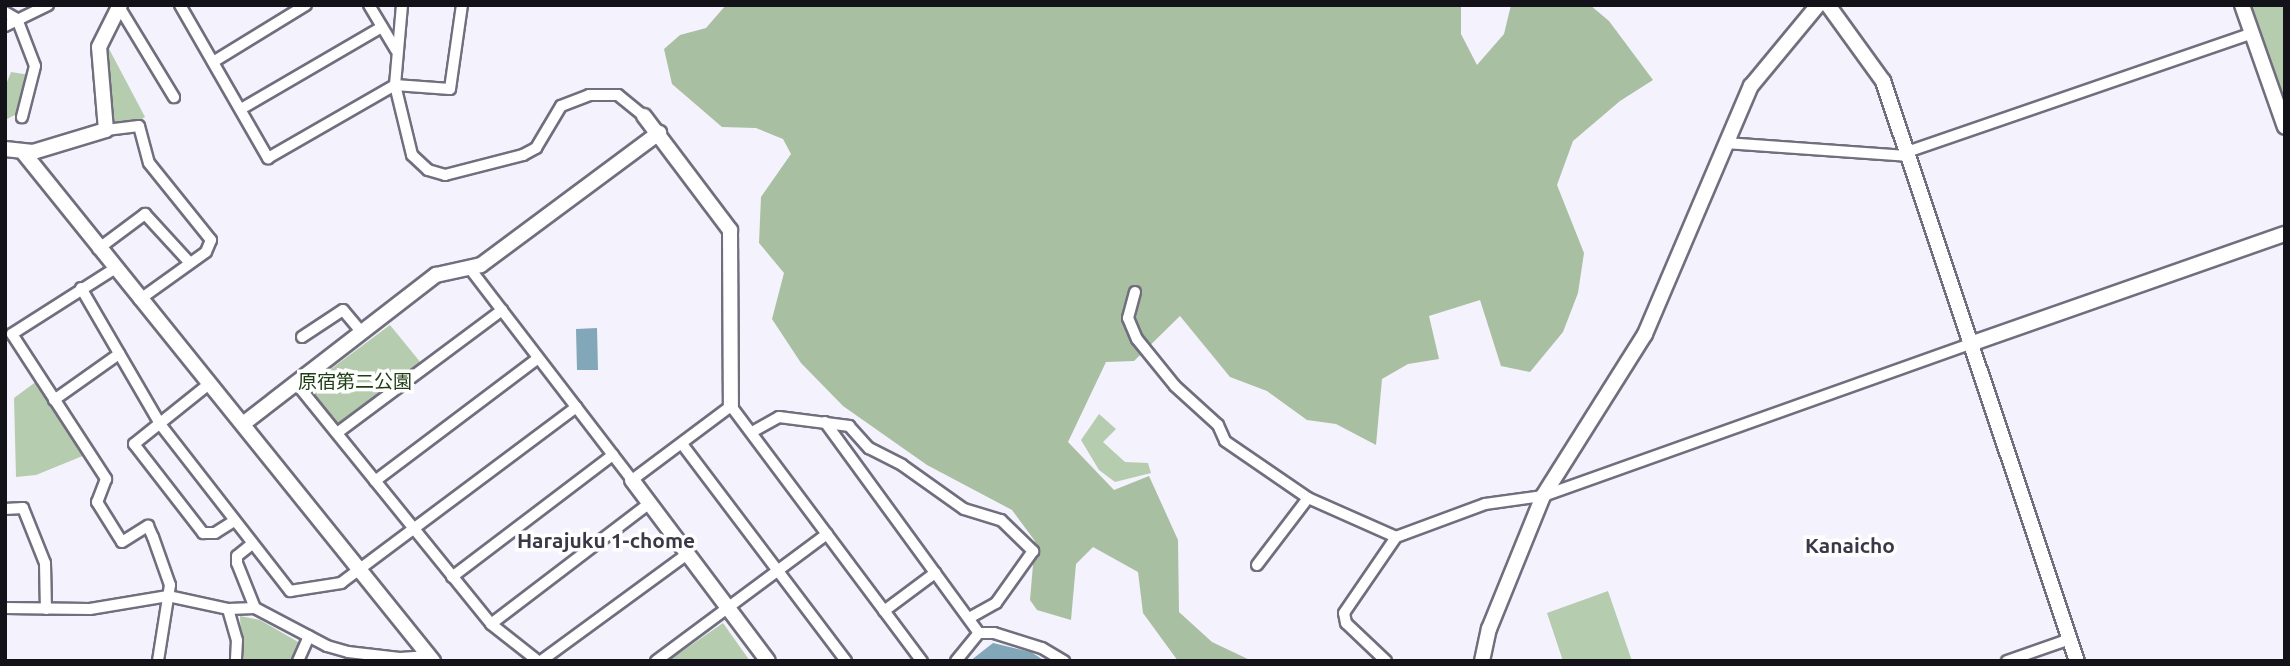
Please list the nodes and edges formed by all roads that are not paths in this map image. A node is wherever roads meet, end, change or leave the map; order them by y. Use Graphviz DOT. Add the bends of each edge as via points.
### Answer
graph roads {
  1 [pos="48,5"];
  2 [pos="180,5"];
  3 [pos="306,5"];
  4 [pos="369,5"];
  5 [pos="402,5"];
  6 [pos="462,5"];
  7 [pos="1818,5"];
  8 [pos="1828,5"];
  9 [pos="2242,5"];
  10 [pos="119,6"];
  11 [pos="5,12"];
  12 [pos="17,19"];
  13 [pos="5,26"];
  14 [pos="382,27"];
  15 [pos="2252,33"];
  16 [pos="396,50"];
  17 [pos="213,62"];
  18 [pos="395,85"];
  19 [pos="174,97"];
  20 [pos="241,109"];
  21 [pos="644,116"];
  22 [pos="22,117"];
  23 [pos="2285,127"];
  24 [pos="106,130"];
  25 [pos="659,133"];
  26 [pos="1727,143"];
  27 [pos="5,149"];
  28 [pos="23,152"];
  29 [pos="1908,154"];
  30 [pos="2285,234"];
  31 [pos="98,248"];
  32 [pos="188,261"];
  33 [pos="114,269"];
  34 [pos="471,270"];
  35 [pos="81,288"];
  36 [pos="1135,292"];
  37 [pos="139,300"];
  38 [pos="502,310"];
  39 [pos="362,333"];
  40 [pos="302,337"];
  41 [pos="1973,343"];
  42 [pos="119,354"];
  43 [pos="538,358"];
  44 [pos="296,383"];
  45 [pos="209,384"];
  46 [pos="54,400"];
  47 [pos="731,406"];
  48 [pos="576,407"];
  49 [pos="825,422"];
  50 [pos="160,424"];
  51 [pos="243,424"];
  52 [pos="752,432"];
  53 [pos="337,433"];
  54 [pos="682,444"];
  55 [pos="613,455"];
  56 [pos="632,480"];
  57 [pos="375,481"];
  58 [pos="1542,496"];
  59 [pos="1308,498"];
  60 [pos="650,503"];
  61 [pos="5,509"];
  62 [pos="234,521"];
  63 [pos="414,529"];
  64 [pos="827,534"];
  65 [pos="1396,537"];
  66 [pos="252,544"];
  67 [pos="687,554"];
  68 [pos="1257,565"];
  69 [pos="358,570"];
  70 [pos="778,570"];
  71 [pos="935,573"];
  72 [pos="452,577"];
  73 [pos="168,596"];
  74 [pos="728,607"];
  75 [pos="5,608"];
  76 [pos="46,608"];
  77 [pos="255,608"];
  78 [pos="228,609"];
  79 [pos="884,611"];
  80 [pos="970,618"];
  81 [pos="491,624"];
  82 [pos="979,633"];
  83 [pos="309,636"];
  84 [pos="2070,639"];
  85 [pos="431,659"];
  86 [pos="1057,659"];
  87 [pos="158,661"];
  88 [pos="236,661"];
  89 [pos="298,661"];
  90 [pos="540,661"];
  91 [pos="656,661"];
  92 [pos="768,661"];
  93 [pos="846,661"];
  94 [pos="922,661"];
  95 [pos="956,661"];
  96 [pos="1386,661"];
  97 [pos="1482,661"];
  98 [pos="2007,661"];
  99 [pos="2077,661"];
  1 -- 12 [label="street"];
  2 -- 17 [label="street"];
  3 -- 17 [label="street"];
  4 -- 14 [label="street"];
  5 -- 16 [label="street"];
  6 -- 18 [label="street" via="450,89"];
  7 -- 26 [label="street" via="1751,86"];
  8 -- 29 [label="street" via="1882,81"];
  9 -- 15 [label="street"];
  10 -- 19 [label="street"];
  10 -- 24 [label="street" via="99,47"];
  11 -- 12 [label="street"];
  12 -- 13 [label="street"];
  12 -- 22 [label="street" via="35,66"];
  14 -- 16 [label="street"];
  14 -- 20 [label="street"];
  15 -- 23 [label="street"];
  15 -- 29 [label="street"];
  16 -- 18 [label="street"];
  17 -- 20 [label="street"];
  18 -- 20 [label="street" via="268,158"];
  18 -- 21 [label="street" via="412,155 428,170 445,175 536,148 561,106 589,95 618,96"];
  21 -- 25 [label="street"];
  24 -- 28 [label="street"];
  24 -- 32 [label="street" via="139,126 149,163 211,240 206,252"];
  25 -- 34 [label="street"];
  25 -- 47 [label="street" via="730,230"];
  26 -- 29 [label="street"];
  26 -- 58 [label="street" via="1645,334"];
  27 -- 28 [label="street"];
  28 -- 31 [label="street"];
  29 -- 41 [label="street"];
  30 -- 41 [label="street"];
  31 -- 32 [label="street" via="145,214"];
  31 -- 33 [label="street"];
  32 -- 37 [label="street"];
  33 -- 35 [label="street"];
  33 -- 37 [label="street"];
  34 -- 38 [label="street"];
  34 -- 39 [label="street" via="436,275"];
  35 -- 42 [label="street"];
  35 -- 46 [label="street" via="12,334"];
  36 -- 59 [label="street" via="1128,318 1131,326 1175,386 1218,425 1225,441"];
  37 -- 45 [label="street"];
  38 -- 43 [label="street"];
  38 -- 53 [label="street"];
  39 -- 40 [label="street" via="343,310"];
  39 -- 44 [label="street"];
  41 -- 58 [label="street"];
  41 -- 84 [label="street" via="2000,437"];
  42 -- 46 [label="street"];
  42 -- 50 [label="street"];
  43 -- 48 [label="street"];
  43 -- 57 [label="street"];
  44 -- 51 [label="street"];
  44 -- 53 [label="street"];
  45 -- 50 [label="street"];
  45 -- 51 [label="street"];
  46 -- 73 [label="street" via="106,479 97,502 122,542 148,526 170,585"];
  47 -- 52 [label="street"];
  47 -- 54 [label="street"];
  48 -- 55 [label="street"];
  48 -- 63 [label="street"];
  49 -- 52 [label="street" via="779,417"];
  49 -- 71 [label="street"];
  49 -- 80 [label="street" via="849,426 869,448 902,465 964,509 1001,520 1033,551 996,603"];
  50 -- 62 [label="street"];
  50 -- 62 [label="street" via="134,444 195,524 203,533 215,533"];
  51 -- 69 [label="street"];
  52 -- 64 [label="street"];
  53 -- 57 [label="street"];
  54 -- 56 [label="street"];
  54 -- 70 [label="street"];
  55 -- 56 [label="street"];
  55 -- 72 [label="street"];
  56 -- 60 [label="street"];
  57 -- 63 [label="street"];
  58 -- 65 [label="street" via="1476,507"];
  58 -- 97 [label="street" via="1489,629"];
  59 -- 65 [label="street"];
  59 -- 68 [label="street"];
  60 -- 67 [label="street"];
  60 -- 81 [label="street"];
  61 -- 76 [label="street" via="23,508 41,552"];
  62 -- 66 [label="street"];
  63 -- 69 [label="street"];
  63 -- 72 [label="street"];
  64 -- 70 [label="street"];
  64 -- 79 [label="street"];
  65 -- 96 [label="street" via="1344,613 1346,623"];
  66 -- 69 [label="street" via="290,591 341,583"];
  66 -- 77 [label="street" via="237,556 237,563"];
  67 -- 74 [label="street"];
  67 -- 90 [label="street"];
  69 -- 85 [label="street"];
  70 -- 74 [label="street"];
  70 -- 93 [label="street"];
  71 -- 79 [label="street"];
  71 -- 80 [label="street"];
  72 -- 81 [label="street"];
  73 -- 76 [label="street" via="90,609"];
  73 -- 78 [label="street"];
  73 -- 87 [label="street"];
  74 -- 91 [label="street"];
  74 -- 92 [label="street"];
  75 -- 76 [label="street"];
  77 -- 78 [label="street"];
  77 -- 83 [label="street"];
  78 -- 88 [label="street" via="237,640"];
  79 -- 94 [label="street"];
  80 -- 82 [label="street"];
  81 -- 90 [label="street"];
  82 -- 86 [label="street" via="1013,637"];
  82 -- 95 [label="street"];
  83 -- 85 [label="street" via="348,652"];
  83 -- 89 [label="street"];
  84 -- 98 [label="street"];
  84 -- 99 [label="street"];
}
